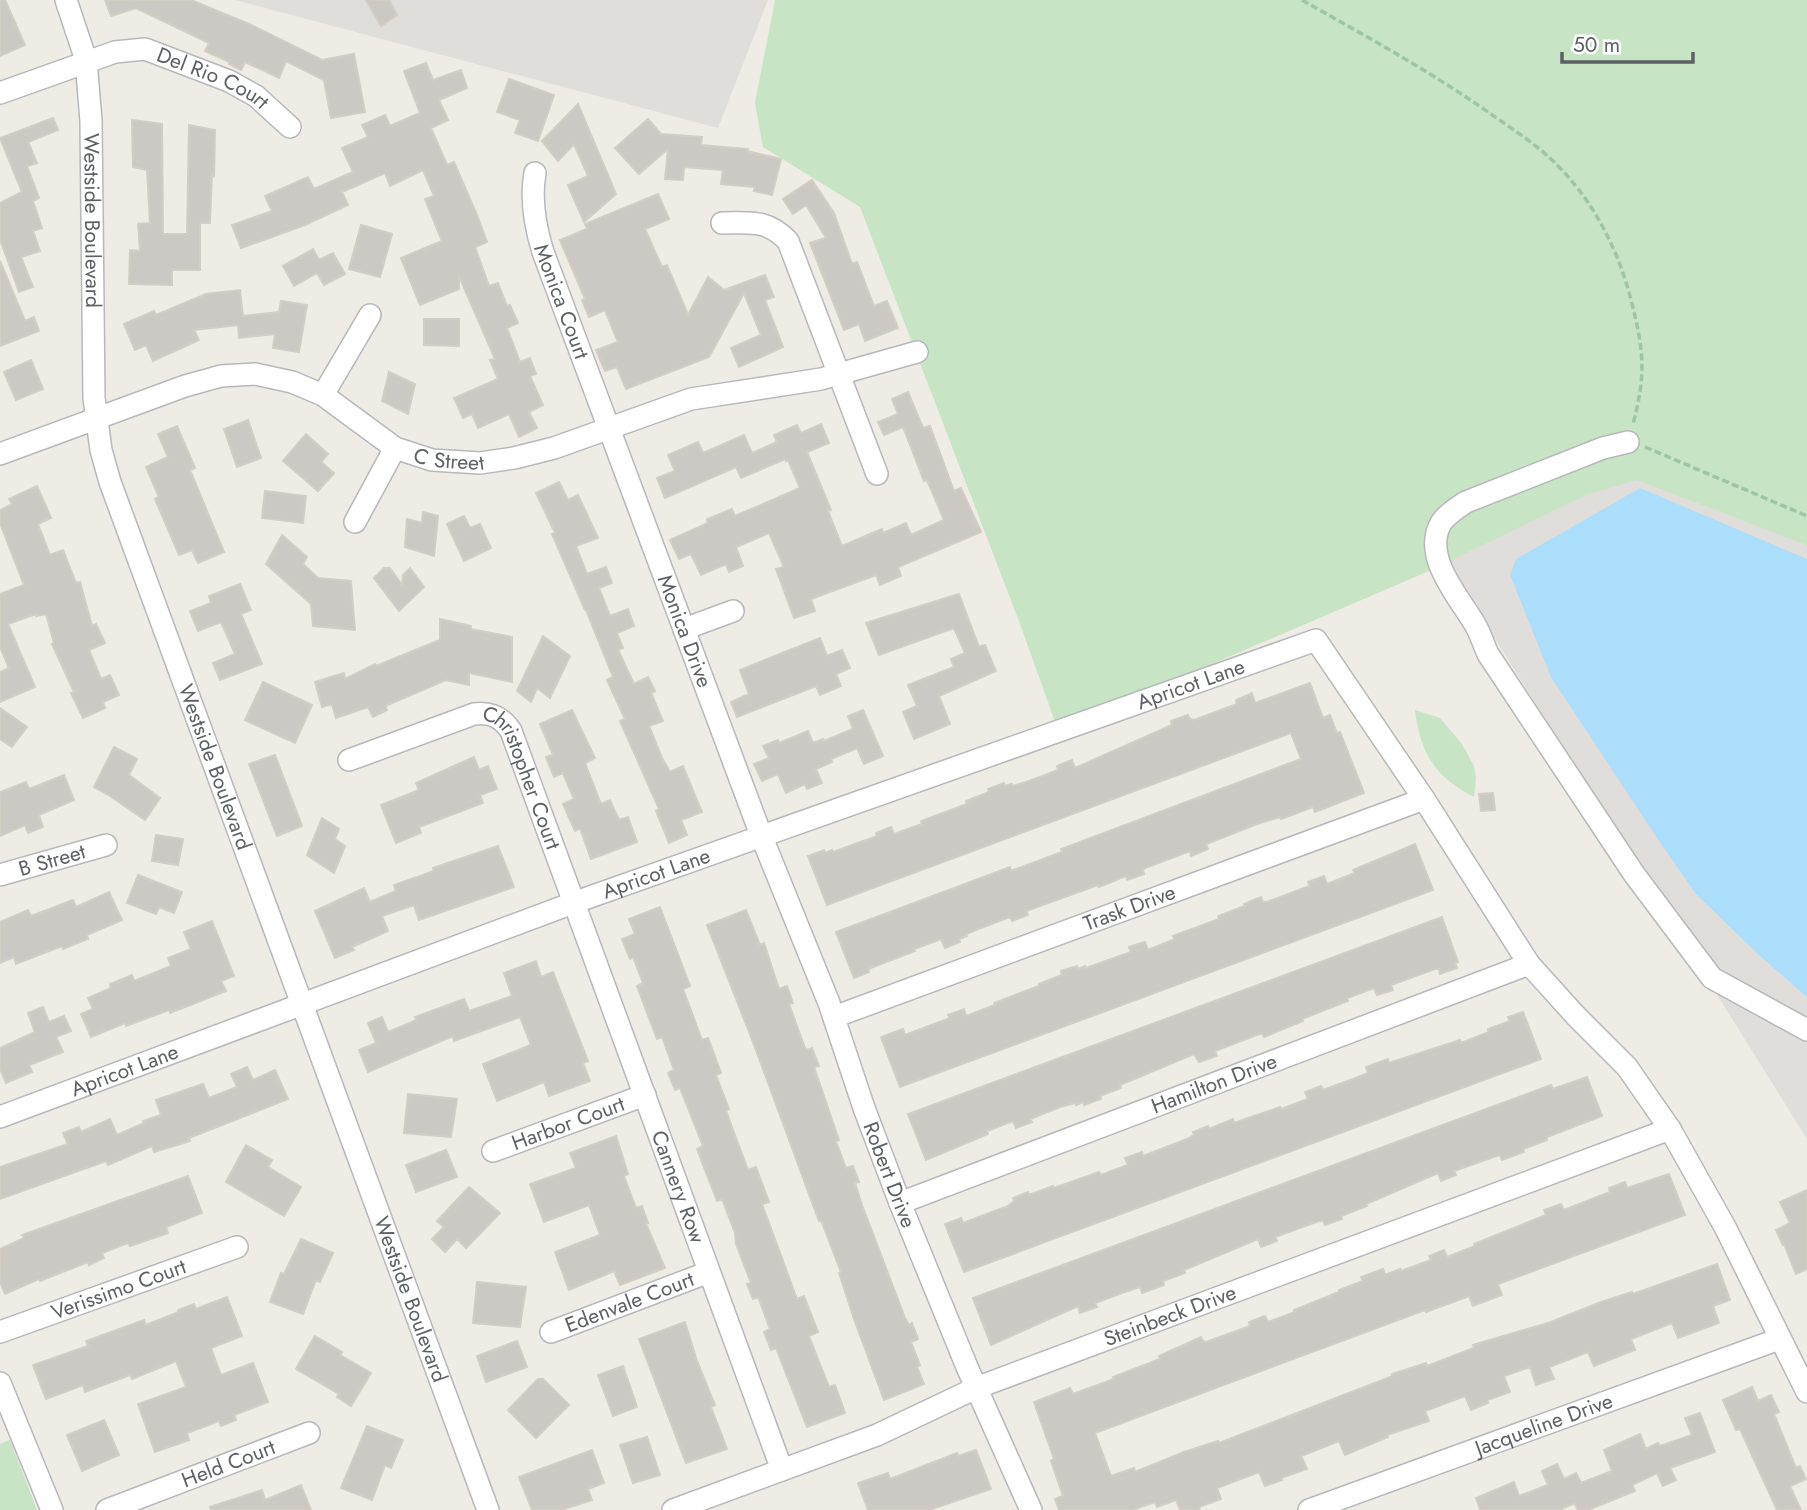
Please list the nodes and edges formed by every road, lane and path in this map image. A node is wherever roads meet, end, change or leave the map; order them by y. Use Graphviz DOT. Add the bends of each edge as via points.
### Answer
graph roads {
  1 [pos="66,0"];
  2 [pos="1302,0"];
  3 [pos="86,60"];
  4 [pos="0,93"];
  5 [pos="290,127"];
  6 [pos="535,173"];
  7 [pos="722,223"];
  8 [pos="370,315"];
  9 [pos="917,352"];
  10 [pos="840,374"];
  11 [pos="323,394"];
  12 [pos="96,417"];
  13 [pos="610,428"];
  14 [pos="1628,442"];
  15 [pos="395,448"];
  16 [pos="0,454"];
  17 [pos="877,474"];
  18 [pos="1807,516"];
  19 [pos="355,522"];
  20 [pos="733,611"];
  21 [pos="684,629"];
  22 [pos="349,760"];
  23 [pos="1424,799"];
  24 [pos="761,835"];
  25 [pos="106,845"];
  26 [pos="0,875"];
  27 [pos="573,903"];
  28 [pos="1529,964"];
  29 [pos="302,1004"];
  30 [pos="834,1017"];
  31 [pos="1807,1030"];
  32 [pos="645,1096"];
  33 [pos="0,1117"];
  34 [pos="1670,1129"];
  35 [pos="493,1151"];
  36 [pos="900,1203"];
  37 [pos="237,1247"];
  38 [pos="709,1272"];
  39 [pos="0,1332"];
  40 [pos="551,1332"];
  41 [pos="1779,1339"];
  42 [pos="0,1383"];
  43 [pos="976,1388"];
  44 [pos="1807,1392"];
  45 [pos="7,1420"];
  46 [pos="309,1433"];
  47 [pos="782,1470"];
  48 [pos="52,1510"];
  49 [pos="107,1510"];
  50 [pos="488,1510"];
  51 [pos="673,1510"];
  52 [pos="1031,1510"];
  53 [pos="1309,1510"];
  1 -- 3 [label="street, Westside Boulevard"];
  2 -- 14 [label="path" via="1466,96 1541,150 1576,187 1612,244 1641,340 1643,378"];
  3 -- 4 [label="street, Del Rio Court"];
  3 -- 5 [label="street, Del Rio Court" via="127,49 155,51 256,96"];
  3 -- 12 [label="street, Westside Boulevard"];
  6 -- 13 [label="street, Monica Court" via="532,203 536,232"];
  7 -- 10 [label="street" via="769,225 788,241"];
  8 -- 11 [label="street"];
  9 -- 10 [label="street, C Street"];
  10 -- 13 [label="street, C Street" via="691,399"];
  10 -- 17 [label="street"];
  11 -- 12 [label="street, C Street" via="278,378 237,374"];
  11 -- 15 [label="street, C Street"];
  12 -- 16 [label="street, C Street"];
  12 -- 29 [label="street, Westside Boulevard" via="110,482"];
  13 -- 15 [label="street, C Street" via="554,448 480,463 432,460"];
  13 -- 21 [label="street, Monica Drive"];
  14 -- 18 [label="path"];
  14 -- 31 [label="street" via="1466,502 1439,526 1437,554 1488,653 1634,874 1712,978"];
  15 -- 19 [label="street"];
  20 -- 21 [label="street"];
  21 -- 24 [label="street, Monica Drive"];
  22 -- 27 [label="street, Christopher Court" via="474,714 499,718 511,731"];
  23 -- 24 [label="street, Apricot Lane" via="1317,640"];
  23 -- 28 [label="street"];
  23 -- 30 [label="street, Trask Drive"];
  24 -- 27 [label="street, Apricot Lane"];
  24 -- 30 [label="street, Robert Drive"];
  25 -- 26 [label="street, B Street"];
  27 -- 29 [label="street, Apricot Lane"];
  27 -- 32 [label="street, Cannery Row"];
  28 -- 34 [label="street" via="1627,1067"];
  28 -- 36 [label="street, Hamilton Drive"];
  29 -- 33 [label="street, Apricot Lane"];
  29 -- 50 [label="street, Westside Boulevard"];
  30 -- 36 [label="street, Robert Drive"];
  32 -- 35 [label="street, Harbor Court"];
  32 -- 38 [label="street, Cannery Row"];
  34 -- 41 [label="street" via="1725,1227"];
  34 -- 43 [label="street, Steinbeck Drive"];
  36 -- 43 [label="street, Robert Drive"];
  37 -- 39 [label="street, Verissimo Court"];
  38 -- 40 [label="street, Edenvale Court"];
  38 -- 47 [label="street, Cannery Row"];
  41 -- 44 [label="street"];
  41 -- 53 [label="street, Jacqueline Drive"];
  42 -- 45 [label="street"];
  43 -- 47 [label="street, Steinbeck Drive" via="877,1435"];
  43 -- 52 [label="street, Robert Drive"];
  45 -- 48 [label="street"];
  46 -- 49 [label="street, Held Court"];
  47 -- 51 [label="street, Steinbeck Drive"];
}
